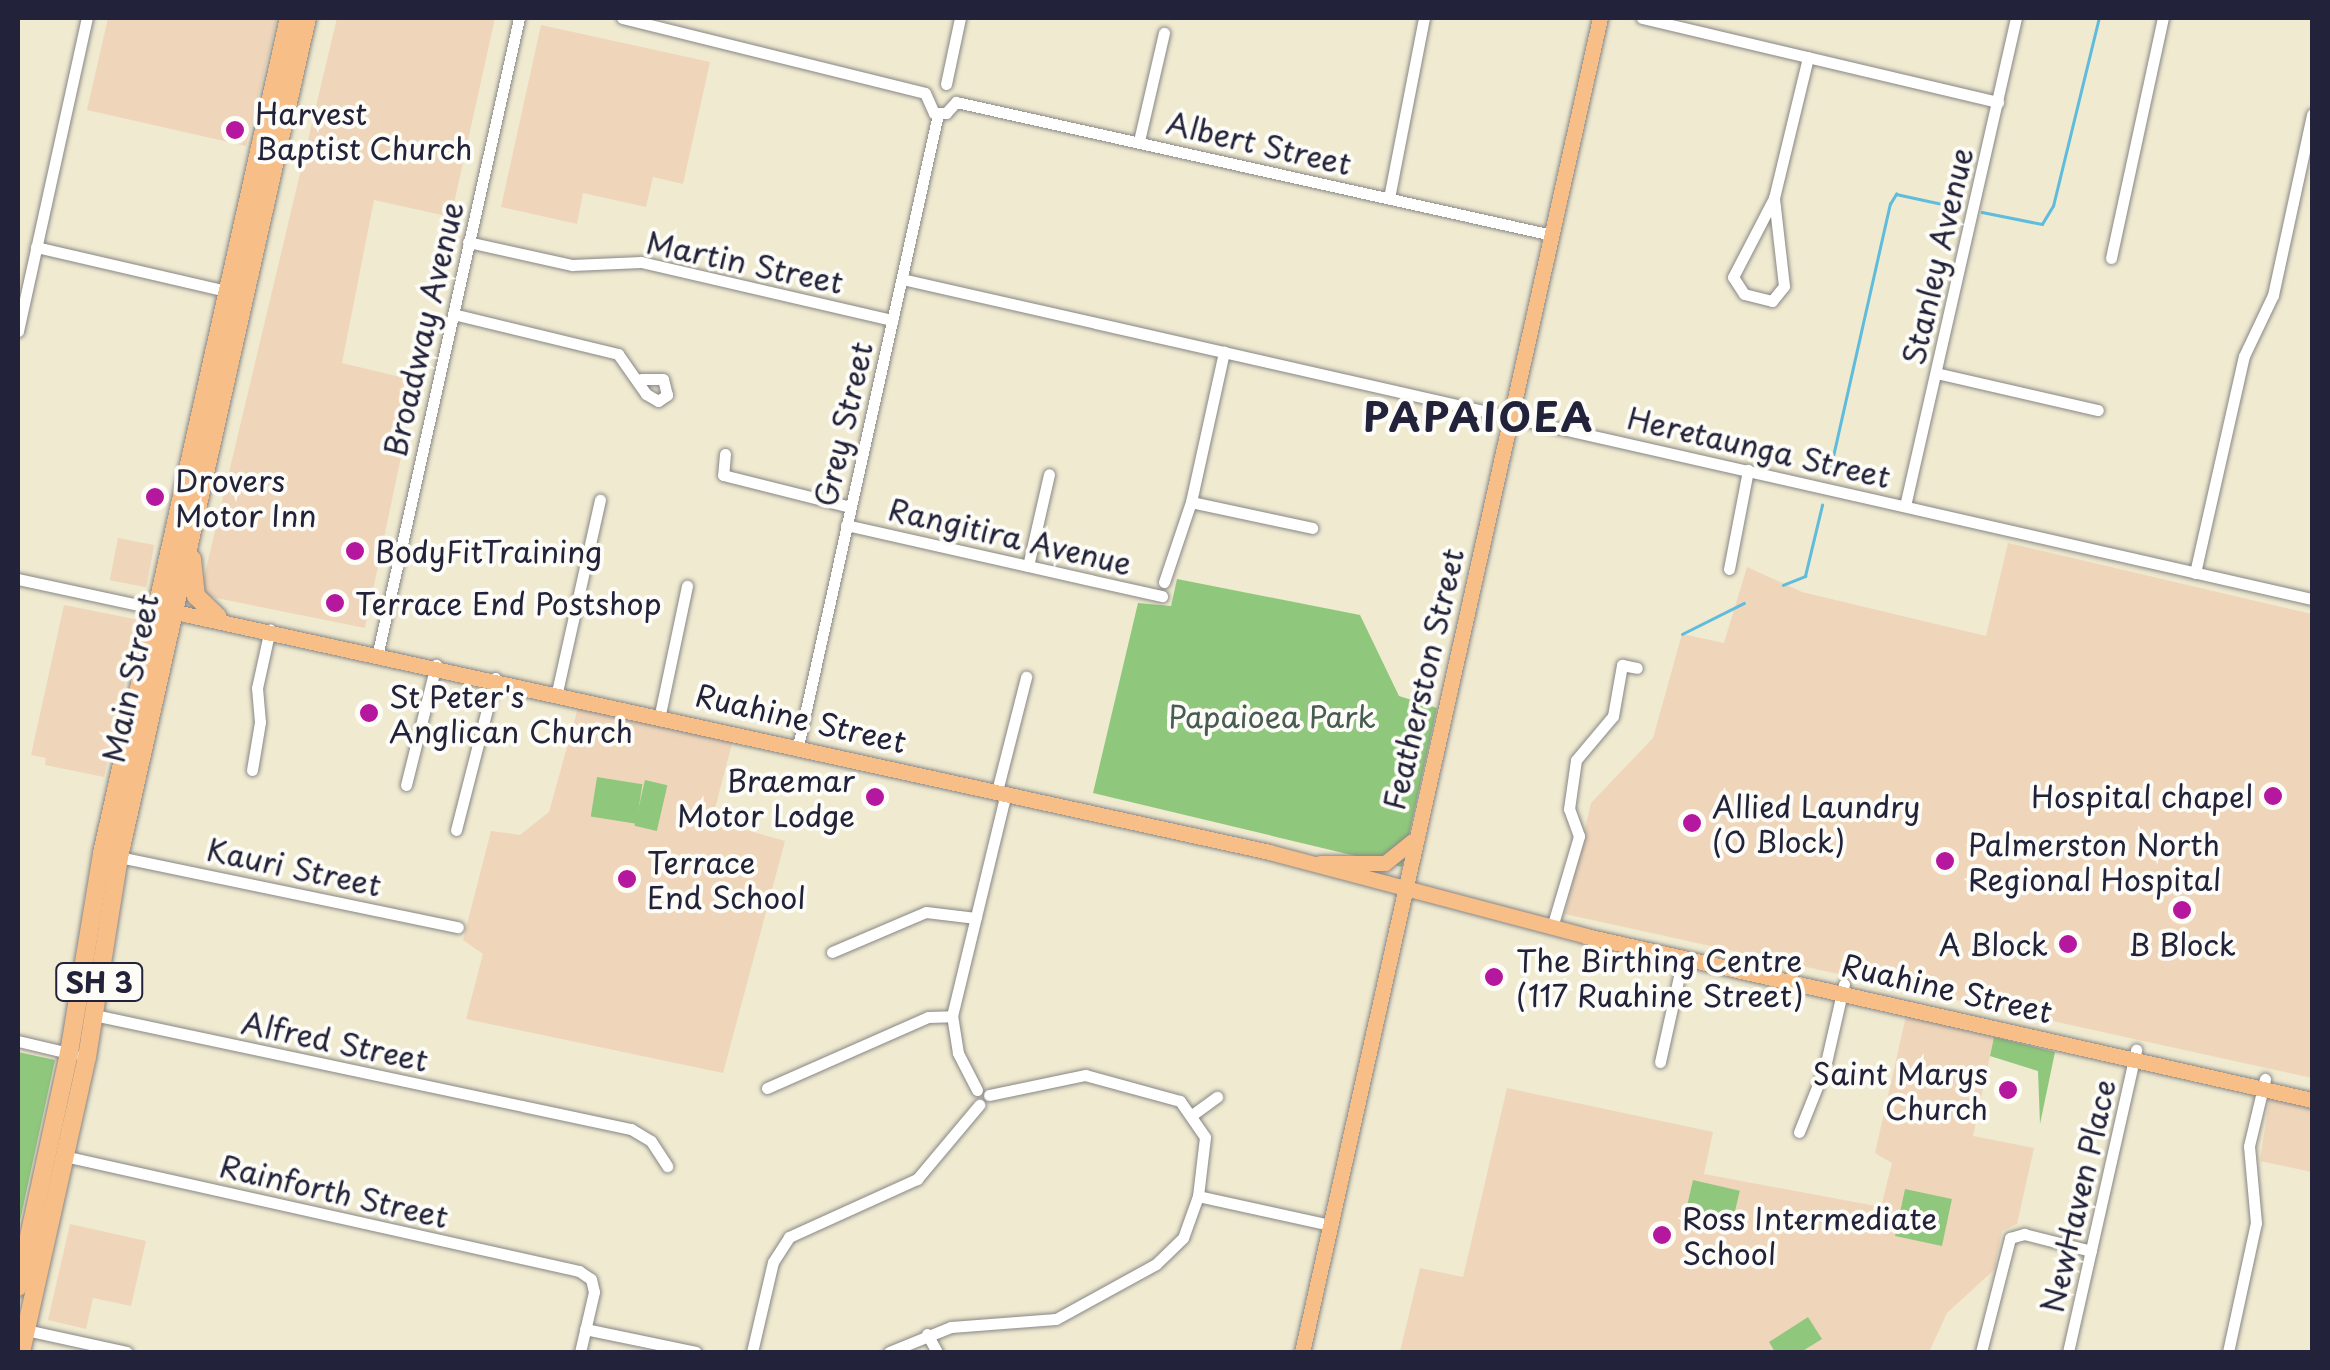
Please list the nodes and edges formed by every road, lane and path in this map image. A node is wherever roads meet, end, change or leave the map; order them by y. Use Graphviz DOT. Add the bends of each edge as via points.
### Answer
graph roads {
  1 [pos="87,18"];
  2 [pos="289,18"];
  3 [pos="308,18"];
  4 [pos="519,18"];
  5 [pos="622,18"];
  6 [pos="960,18"];
  7 [pos="1424,18"];
  8 [pos="1600,18"];
  9 [pos="1642,18"];
  10 [pos="2016,18"];
  11 [pos="2163,18"];
  12 [pos="1164,33"];
  13 [pos="1808,57"];
  14 [pos="946,84"];
  15 [pos="926,93"];
  16 [pos="956,102"];
  17 [pos="1998,102"];
  18 [pos="938,114"];
  19 [pos="2312,114"];
  20 [pos="1140,141"];
  21 [pos="1389,198"];
  22 [pos="1774,198"];
  23 [pos="1552,235"];
  24 [pos="468,242"];
  25 [pos="36,247"];
  26 [pos="2112,258"];
  27 [pos="902,279"];
  28 [pos="228,291"];
  29 [pos="22,292"];
  30 [pos="453,314"];
  31 [pos="892,320"];
  32 [pos="18,331"];
  33 [pos="1224,352"];
  34 [pos="1936,372"];
  35 [pos="641,378"];
  36 [pos="2098,410"];
  37 [pos="1511,416"];
  38 [pos="725,454"];
  39 [pos="1748,470"];
  40 [pos="1049,474"];
  41 [pos="600,500"];
  42 [pos="1192,502"];
  43 [pos="1906,506"];
  44 [pos="850,507"];
  45 [pos="846,525"];
  46 [pos="193,528"];
  47 [pos="1312,528"];
  48 [pos="1028,566"];
  49 [pos="1729,568"];
  50 [pos="2195,572"];
  51 [pos="18,578"];
  52 [pos="1164,582"];
  53 [pos="687,586"];
  54 [pos="1162,596"];
  55 [pos="2312,599"];
  56 [pos="165,610"];
  57 [pos="218,617"];
  58 [pos="270,629"];
  59 [pos="378,652"];
  60 [pos="436,665"];
  61 [pos="1637,668"];
  62 [pos="495,678"];
  63 [pos="1026,678"];
  64 [pos="556,692"];
  65 [pos="660,714"];
  66 [pos="798,746"];
  67 [pos="252,770"];
  68 [pos="406,785"];
  69 [pos="1002,792"];
  70 [pos="456,830"];
  71 [pos="1414,837"];
  72 [pos="119,857"];
  73 [pos="1314,864"];
  74 [pos="1406,887"];
  75 [pos="976,918"];
  76 [pos="1561,926"];
  77 [pos="458,927"];
  78 [pos="832,952"];
  79 [pos="1684,958"];
  80 [pos="1843,988"];
  81 [pos="94,1015"];
  82 [pos="952,1016"];
  83 [pos="18,1042"];
  84 [pos="78,1055"];
  85 [pos="2135,1055"];
  86 [pos="1660,1062"];
  87 [pos="2264,1084"];
  88 [pos="767,1088"];
  89 [pos="2312,1089"];
  90 [pos="983,1092"];
  91 [pos="1217,1097"];
  92 [pos="2312,1100"];
  93 [pos="1192,1116"];
  94 [pos="1800,1132"];
  95 [pos="64,1156"];
  96 [pos="667,1166"];
  97 [pos="1198,1196"];
  98 [pos="1330,1225"];
  99 [pos="2091,1251"];
  100 [pos="18,1287"];
  101 [pos="585,1329"];
  102 [pos="26,1330"];
  103 [pos="927,1334"];
  104 [pos="20,1352"];
  105 [pos="127,1352"];
  106 [pos="580,1352"];
  107 [pos="696,1352"];
  108 [pos="752,1352"];
  109 [pos="890,1352"];
  110 [pos="937,1352"];
  111 [pos="1302,1352"];
  112 [pos="1981,1352"];
  113 [pos="2068,1352"];
  114 [pos="2228,1352"];
  1 -- 25 [label="street"];
  2 -- 28 [label="highway, Main Street / SH 3"];
  3 -- 46 [label="highway, Main Street / SH 3"];
  4 -- 24 [label="street, Broadway Avenue"];
  5 -- 15 [label="street"];
  6 -- 14 [label="street"];
  7 -- 21 [label="street"];
  8 -- 23 [label="main road, Featherston Street"];
  9 -- 13 [label="street"];
  10 -- 17 [label="street, Stanley Avenue"];
  11 -- 26 [label="street"];
  12 -- 20 [label="street"];
  13 -- 17 [label="street"];
  13 -- 22 [label="street"];
  14 -- 15 [label="street"];
  14 -- 16 [label="street"];
  15 -- 18 [label="street" via="926,104"];
  16 -- 18 [label="street"];
  16 -- 20 [label="street, Albert Street"];
  17 -- 34 [label="street, Stanley Avenue"];
  18 -- 27 [label="street, Grey Street"];
  19 -- 50 [label="street" via="2273,295 2244,356"];
  20 -- 21 [label="street, Albert Street"];
  21 -- 23 [label="street, Albert Street"];
  22 -- 22 [label="street" via="1733,277 1744,294 1772,301 1784,286"];
  23 -- 37 [label="main road, Featherston Street"];
  24 -- 30 [label="street, Broadway Avenue"];
  24 -- 31 [label="street, Martin Street" via="572,265 641,262"];
  25 -- 28 [label="street"];
  25 -- 29 [label="street"];
  27 -- 31 [label="street, Grey Street"];
  27 -- 33 [label="street, Heretaunga Street"];
  28 -- 56 [label="highway, Main Street / SH 3"];
  29 -- 32 [label="street"];
  30 -- 35 [label="street" via="618,354"];
  30 -- 59 [label="street, Broadway Avenue"];
  31 -- 44 [label="street, Grey Street"];
  33 -- 37 [label="street, Heretaunga Street"];
  33 -- 42 [label="street"];
  34 -- 36 [label="street"];
  34 -- 43 [label="street, Stanley Avenue"];
  37 -- 39 [label="street, Heretaunga Street"];
  37 -- 71 [label="main road, Featherston Street"];
  38 -- 44 [label="street" via="723,475"];
  39 -- 43 [label="street, Heretaunga Street"];
  39 -- 49 [label="street"];
  40 -- 48 [label="street"];
  41 -- 64 [label="street"];
  42 -- 47 [label="street"];
  42 -- 52 [label="street"];
  43 -- 50 [label="street, Heretaunga Street"];
  44 -- 45 [label="street, Grey Street"];
  45 -- 48 [label="street, Rangitira Avenue"];
  45 -- 66 [label="street, Grey Street"];
  46 -- 56 [label="highway, Main Street / SH 3"];
  46 -- 57 [label="highway" via="192,584"];
  48 -- 54 [label="street, Rangitira Avenue"];
  50 -- 55 [label="street, Heretaunga Street"];
  51 -- 56 [label="street, Ruahine Street"];
  53 -- 65 [label="street"];
  56 -- 57 [label="main road, Ruahine Street"];
  56 -- 72 [label="highway, Main Street / SH 3"];
  56 -- 84 [label="highway, Main Street / SH 3" via="98,868"];
  57 -- 58 [label="main road, Ruahine Street"];
  58 -- 59 [label="main road, Ruahine Street"];
  58 -- 67 [label="street" via="257,688 260,722"];
  59 -- 60 [label="main road, Ruahine Street"];
  60 -- 62 [label="main road, Ruahine Street"];
  60 -- 68 [label="street"];
  61 -- 76 [label="street" via="1622,665 1612,716 1576,760 1569,810 1579,836"];
  62 -- 64 [label="main road, Ruahine Street"];
  62 -- 70 [label="street"];
  63 -- 69 [label="street"];
  64 -- 65 [label="main road, Ruahine Street"];
  65 -- 66 [label="main road, Ruahine Street"];
  66 -- 69 [label="main road, Ruahine Street"];
  69 -- 73 [label="main road, Ruahine Street"];
  69 -- 75 [label="street"];
  71 -- 73 [label="main road" via="1385,863"];
  71 -- 74 [label="main road, Featherston Street"];
  72 -- 77 [label="street, Kauri Street"];
  72 -- 81 [label="highway, Main Street / SH 3"];
  73 -- 74 [label="main road, Ruahine Street"];
  74 -- 76 [label="main road, Ruahine Street"];
  74 -- 98 [label="main road, Featherston Street"];
  75 -- 78 [label="street" via="926,912"];
  75 -- 82 [label="street"];
  76 -- 79 [label="main road, Ruahine Street"];
  76 -- 80 [label="main road, Ruahine Street" via="1589,926"];
  79 -- 80 [label="main road, Ruahine Street"];
  79 -- 86 [label="street"];
  80 -- 85 [label="main road, Ruahine Street"];
  80 -- 94 [label="street" via="1825,1067"];
  81 -- 84 [label="highway, Main Street / SH 3"];
  81 -- 96 [label="street, Alfred Street" via="640,1132"];
  82 -- 88 [label="street" via="928,1017"];
  82 -- 90 [label="street" via="958,1053"];
  83 -- 84 [label="street"];
  84 -- 95 [label="highway, Main Street / SH 3"];
  84 -- 100 [label="highway, Main Street / SH 3"];
  85 -- 87 [label="main road, Ruahine Street"];
  85 -- 99 [label="street, NewHaven Place"];
  87 -- 89 [label="main road, Ruahine Street"];
  87 -- 92 [label="main road, Ruahine Street"];
  87 -- 114 [label="street" via="2249,1146 2256,1223"];
  90 -- 93 [label="street" via="1085,1074 1159,1091"];
  90 -- 108 [label="street" via="917,1179 789,1237 773,1262"];
  91 -- 93 [label="street"];
  93 -- 97 [label="street" via="1205,1137"];
  95 -- 101 [label="street, Rainforth Street" via="592,1279"];
  95 -- 102 [label="highway, Main Street / SH 3"];
  97 -- 98 [label="street"];
  97 -- 103 [label="street" via="1182,1238 1156,1264 1069,1314"];
  98 -- 111 [label="main road, Featherston Street"];
  99 -- 112 [label="street" via="2024,1234 2010,1238"];
  99 -- 113 [label="street, NewHaven Place"];
  101 -- 106 [label="street"];
  101 -- 107 [label="street"];
  102 -- 104 [label="highway, Main Street / SH 3"];
  102 -- 105 [label="street"];
  103 -- 109 [label="street"];
  103 -- 110 [label="street"];
}
